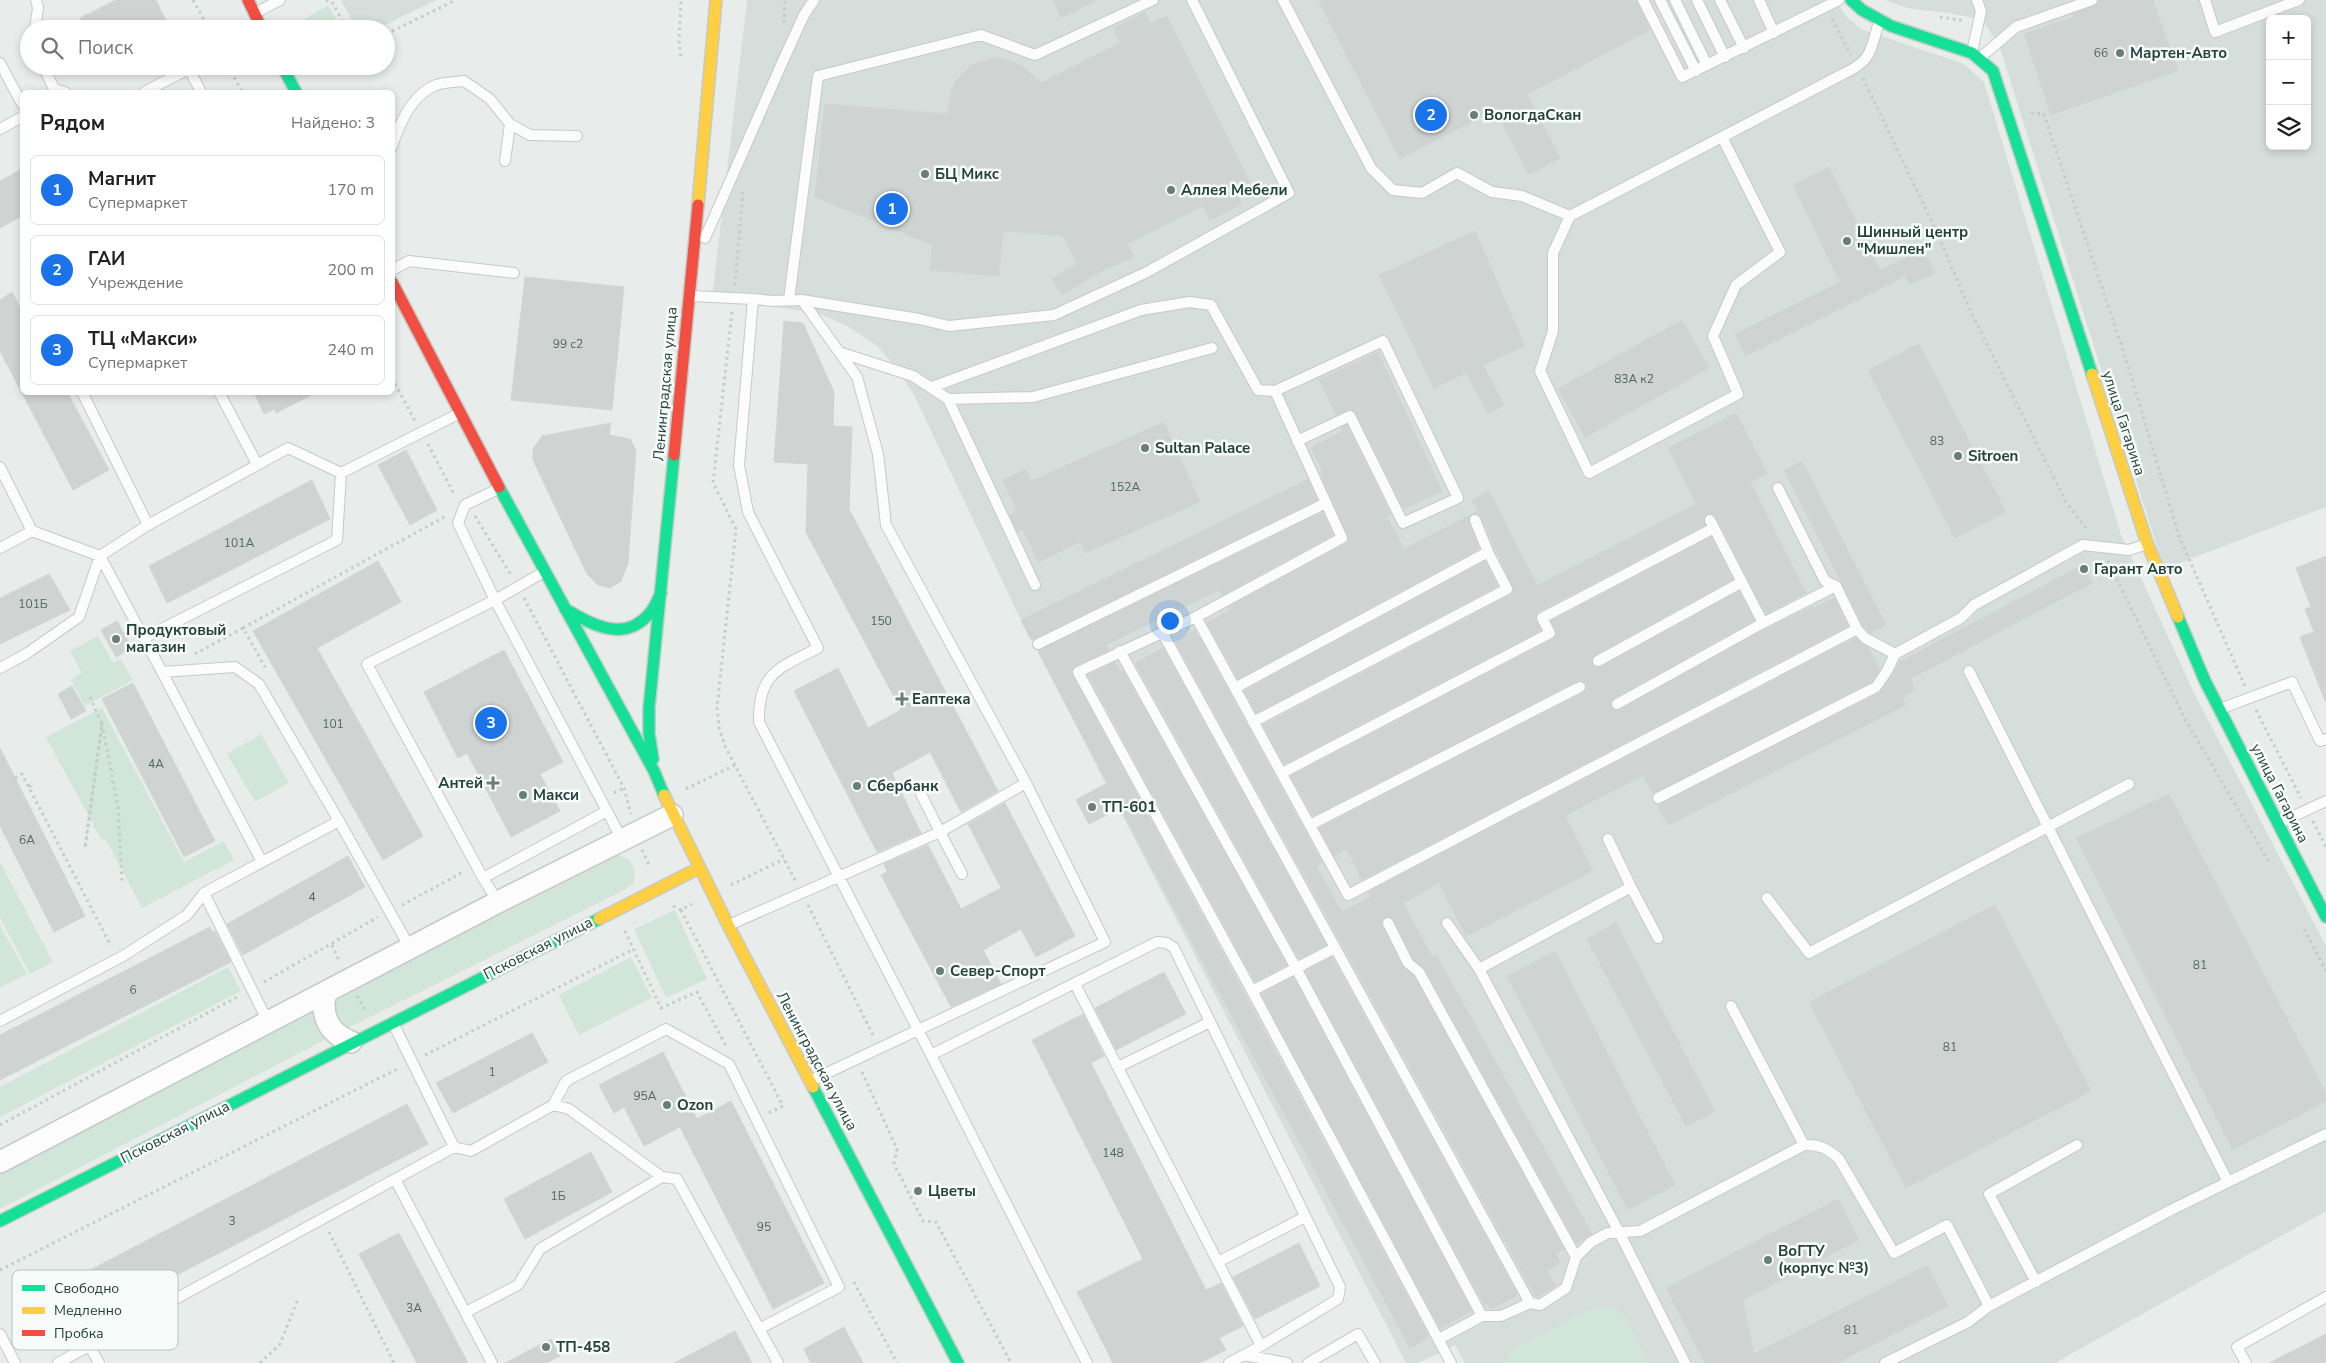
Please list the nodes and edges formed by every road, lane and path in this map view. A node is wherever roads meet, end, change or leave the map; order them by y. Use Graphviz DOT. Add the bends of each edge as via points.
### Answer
graph roads {
  1 [pos="36,0"];
  2 [pos="193,0"];
  3 [pos="248,0"];
  4 [pos="280,0"];
  5 [pos="326,0"];
  6 [pos="456,0"];
  7 [pos="681,0"];
  8 [pos="716,0"];
  9 [pos="785,0"];
  10 [pos="814,0"];
  11 [pos="1153,0"];
  12 [pos="1192,0"];
  13 [pos="1283,0"];
  14 [pos="1643,0"];
  15 [pos="1660,0"];
  16 [pos="1675,0"];
  17 [pos="1697,0"];
  18 [pos="1720,0"];
  19 [pos="1758,0"];
  20 [pos="1839,0"];
  21 [pos="1851,0"];
  22 [pos="1977,0"];
  23 [pos="2092,0"];
  24 [pos="2205,0"];
  25 [pos="2299,0"];
  26 [pos="1826,7"];
  27 [pos="254,13"];
  28 [pos="36,20"];
  29 [pos="203,20"];
  30 [pos="258,20"];
  31 [pos="342,20"];
  32 [pos="1879,21"];
  33 [pos="784,27"];
  34 [pos="395,30"];
  35 [pos="1774,33"];
  36 [pos="1744,48"];
  37 [pos="681,56"];
  38 [pos="1976,56"];
  39 [pos="1725,57"];
  40 [pos="0,63"];
  41 [pos="1707,65"];
  42 [pos="1858,67"];
  43 [pos="1696,71"];
  44 [pos="47,75"];
  45 [pos="177,75"];
  46 [pos="192,75"];
  47 [pos="233,75"];
  48 [pos="287,75"];
  49 [pos="58,90"];
  50 [pos="148,90"];
  51 [pos="200,90"];
  52 [pos="241,90"];
  53 [pos="295,90"];
  54 [pos="20,100"];
  55 [pos="2028,106"];
  56 [pos="20,118"];
  57 [pos="510,124"];
  58 [pos="0,129"];
  59 [pos="577,136"];
  60 [pos="395,137"];
  61 [pos="1722,137"];
  62 [pos="505,160"];
  63 [pos="743,188"];
  64 [pos="1570,216"];
  65 [pos="692,267"];
  66 [pos="395,268"];
  67 [pos="514,273"];
  68 [pos="395,288"];
  69 [pos="688,296"];
  70 [pos="734,297"];
  71 [pos="753,299"];
  72 [pos="789,300"];
  73 [pos="802,300"];
  74 [pos="1212,348"];
  75 [pos="839,352"];
  76 [pos="395,383"];
  77 [pos="932,387"];
  78 [pos="1276,390"];
  79 [pos="83,395"];
  80 [pos="221,395"];
  81 [pos="948,399"];
  82 [pos="459,414"];
  83 [pos="422,432"];
  84 [pos="1297,441"];
  85 [pos="257,464"];
  86 [pos="0,467"];
  87 [pos="341,473"];
  88 [pos="499,488"];
  89 [pos="1778,488"];
  90 [pos="1326,503"];
  91 [pos="464,505"];
  92 [pos="1475,520"];
  93 [pos="148,526"];
  94 [pos="32,531"];
  95 [pos="2148,543"];
  96 [pos="2100,547"];
  97 [pos="0,548"];
  98 [pos="1488,552"];
  99 [pos="100,556"];
  100 [pos="545,572"];
  101 [pos="1742,582"];
  102 [pos="1035,585"];
  103 [pos="1836,586"];
  104 [pos="518,588"];
  105 [pos="661,592"];
  106 [pos="495,600"];
  107 [pos="565,609"];
  108 [pos="1196,616"];
  109 [pos="1763,623"];
  110 [pos="243,628"];
  111 [pos="1857,629"];
  112 [pos="1162,632"];
  113 [pos="144,638"];
  114 [pos="1038,644"];
  115 [pos="1120,651"];
  116 [pos="1895,654"];
  117 [pos="1598,661"];
  118 [pos="0,668"];
  119 [pos="1969,671"];
  120 [pos="162,672"];
  121 [pos="1580,687"];
  122 [pos="1235,688"];
  123 [pos="90,697"];
  124 [pos="2250,698"];
  125 [pos="1617,704"];
  126 [pos="2220,709"];
  127 [pos="1253,722"];
  128 [pos="102,724"];
  129 [pos="2326,739"];
  130 [pos="654,771"];
  131 [pos="1282,773"];
  132 [pos="16,778"];
  133 [pos="1026,783"];
  134 [pos="34,784"];
  135 [pos="2129,784"];
  136 [pos="29,787"];
  137 [pos="624,788"];
  138 [pos="921,794"];
  139 [pos="1658,798"];
  140 [pos="601,800"];
  141 [pos="2326,801"];
  142 [pos="2307,810"];
  143 [pos="607,811"];
  144 [pos="672,815"];
  145 [pos="339,821"];
  146 [pos="2278,823"];
  147 [pos="1310,825"];
  148 [pos="2048,827"];
  149 [pos="940,832"];
  150 [pos="628,837"];
  151 [pos="1608,839"];
  152 [pos="2326,847"];
  153 [pos="262,862"];
  154 [pos="477,865"];
  155 [pos="699,868"];
  156 [pos="2274,870"];
  157 [pos="962,874"];
  158 [pos="840,875"];
  159 [pos="483,878"];
  160 [pos="122,882"];
  161 [pos="661,887"];
  162 [pos="1631,887"];
  163 [pos="802,892"];
  164 [pos="204,893"];
  165 [pos="1767,898"];
  166 [pos="498,902"];
  167 [pos="390,910"];
  168 [pos="681,910"];
  169 [pos="2326,917"];
  170 [pos="2300,920"];
  171 [pos="1388,923"];
  172 [pos="1447,923"];
  173 [pos="728,925"];
  174 [pos="1658,938"];
  175 [pos="332,945"];
  176 [pos="410,948"];
  177 [pos="1335,948"];
  178 [pos="634,949"];
  179 [pos="118,958"];
  180 [pos="342,966"];
  181 [pos="1296,968"];
  182 [pos="1479,969"];
  183 [pos="2326,971"];
  184 [pos="1075,984"];
  185 [pos="252,989"];
  186 [pos="1252,991"];
  187 [pos="326,992"];
  188 [pos="356,995"];
  189 [pos="1731,1006"];
  190 [pos="371,1019"];
  191 [pos="0,1021"];
  192 [pos="268,1022"];
  193 [pos="392,1022"];
  194 [pos="1210,1022"];
  195 [pos="917,1031"];
  196 [pos="351,1042"];
  197 [pos="868,1054"];
  198 [pos="931,1055"];
  199 [pos="412,1061"];
  200 [pos="1118,1067"];
  201 [pos="811,1080"];
  202 [pos="553,1106"];
  203 [pos="763,1115"];
  204 [pos="0,1125"];
  205 [pos="2326,1134"];
  206 [pos="1804,1145"];
  207 [pos="2077,1145"];
  208 [pos="454,1146"];
  209 [pos="0,1162"];
  210 [pos="662,1177"];
  211 [pos="395,1179"];
  212 [pos="2228,1182"];
  213 [pos="1306,1217"];
  214 [pos="322,1218"];
  215 [pos="0,1221"];
  216 [pos="1619,1232"];
  217 [pos="1576,1257"];
  218 [pos="1218,1262"];
  219 [pos="0,1270"];
  220 [pos="2036,1282"];
  221 [pos="2326,1297"];
  222 [pos="178,1298"];
  223 [pos="298,1299"];
  224 [pos="1530,1303"];
  225 [pos="1989,1306"];
  226 [pos="466,1312"];
  227 [pos="1482,1316"];
  228 [pos="759,1329"];
  229 [pos="0,1334"];
  230 [pos="1439,1339"];
  231 [pos="1261,1346"];
  232 [pos="84,1350"];
  233 [pos="92,1350"];
  234 [pos="1244,1355"];
  235 [pos="15,1363"];
  236 [pos="58,1363"];
  237 [pos="99,1363"];
  238 [pos="260,1363"];
  239 [pos="394,1363"];
  240 [pos="492,1363"];
  241 [pos="778,1363"];
  242 [pos="958,1363"];
  243 [pos="1011,1363"];
  244 [pos="1086,1363"];
  245 [pos="1229,1363"];
  246 [pos="1287,1363"];
  247 [pos="1308,1363"];
  248 [pos="1375,1363"];
  249 [pos="1451,1363"];
  250 [pos="1685,1363"];
  251 [pos="1885,1363"];
  252 [pos="2246,1363"];
  1 -- 28 [label="lane"];
  2 -- 29 [label="path"];
  3 -- 27 [label="main road"];
  4 -- 27 [label="lane"];
  5 -- 31 [label="path" via="332,2"];
  6 -- 34 [label="path"];
  7 -- 37 [label="path"];
  8 -- 65 [label="main road, Ленинградская улица"];
  9 -- 33 [label="path"];
  10 -- 65 [label="lane" via="782,63"];
  11 -- 72 [label="lane" via="1036,55 981,35 818,76"];
  12 -- 73 [label="lane" via="1289,194 1147,272 1054,315 949,326"];
  13 -- 64 [label="lane" via="1371,168 1393,190 1422,193 1457,173 1492,192 1522,196"];
  14 -- 43 [label="lane" via="1682,77"];
  15 -- 43 [label="lane"];
  16 -- 41 [label="lane"];
  17 -- 39 [label="lane"];
  18 -- 36 [label="lane"];
  19 -- 35 [label="lane"];
  20 -- 26 [label="lane"];
  21 -- 32 [label="main road"];
  22 -- 38 [label="lane" via="1980,11"];
  23 -- 38 [label="lane" via="2016,27"];
  24 -- 25 [label="lane" via="2215,32"];
  26 -- 35 [label="lane"];
  26 -- 42 [label="path"];
  27 -- 30 [label="main road"];
  32 -- 38 [label="main road"];
  32 -- 42 [label="lane" via="1867,60"];
  35 -- 36 [label="lane"];
  36 -- 39 [label="lane"];
  38 -- 95 [label="main road, улица Гагарина" via="1993,71 1997,81"];
  39 -- 41 [label="lane"];
  40 -- 54 [label="lane"];
  41 -- 43 [label="lane"];
  42 -- 61 [label="lane"];
  42 -- 96 [label="path" via="1972,314 2066,502"];
  44 -- 49 [label="lane"];
  45 -- 50 [label="lane"];
  46 -- 51 [label="lane"];
  47 -- 52 [label="path"];
  48 -- 53 [label="main road"];
  55 -- 124 [label="path" via="2031,115 2044,114 2124,353 2179,536"];
  56 -- 58 [label="lane"];
  57 -- 59 [label="lane" via="530,135"];
  57 -- 60 [label="lane" via="490,99 464,81 436,85 414,102"];
  57 -- 62 [label="lane"];
  61 -- 64 [label="lane"];
  61 -- 64 [label="lane" via="1780,252 1736,285 1713,336 1738,394 1589,473 1540,371 1553,331 1553,253"];
  63 -- 70 [label="path"];
  65 -- 69 [label="main road, Ленинградская улица"];
  66 -- 67 [label="lane" via="408,261"];
  68 -- 82 [label="main road, Ленинградская улица"];
  69 -- 70 [label="lane"];
  69 -- 105 [label="main road, Ленинградская улица"];
  70 -- 71 [label="lane"];
  70 -- 163 [label="path" via="712,483 736,529 718,708 719,728 725,746"];
  71 -- 72 [label="lane"];
  71 -- 158 [label="lane" via="739,466 748,512 818,648 775,670 761,694 759,722"];
  72 -- 73 [label="lane"];
  73 -- 75 [label="lane"];
  74 -- 81 [label="lane" via="1034,397"];
  75 -- 77 [label="lane" via="913,376"];
  75 -- 133 [label="lane" via="857,376 878,454 886,525"];
  76 -- 83 [label="path"];
  77 -- 78 [label="lane" via="1141,310 1190,302 1212,306 1258,390"];
  77 -- 81 [label="lane"];
  78 -- 84 [label="lane"];
  78 -- 84 [label="lane" via="1383,341 1458,498 1403,523 1350,416"];
  79 -- 93 [label="lane"];
  80 -- 85 [label="lane"];
  81 -- 102 [label="lane"];
  82 -- 83 [label="lane"];
  82 -- 88 [label="main road, Ленинградская улица"];
  83 -- 87 [label="lane"];
  83 -- 91 [label="path" via="453,493"];
  84 -- 90 [label="lane"];
  85 -- 87 [label="lane" via="288,448"];
  85 -- 93 [label="lane"];
  86 -- 94 [label="lane"];
  87 -- 113 [label="lane" via="337,540"];
  88 -- 91 [label="lane"];
  88 -- 100 [label="main road, Ленинградская улица"];
  89 -- 103 [label="lane" via="1825,581"];
  90 -- 108 [label="lane" via="1342,538"];
  90 -- 114 [label="lane"];
  91 -- 104 [label="path" via="476,517"];
  91 -- 106 [label="lane" via="458,523"];
  91 -- 110 [label="path"];
  92 -- 98 [label="lane"];
  93 -- 99 [label="lane"];
  94 -- 97 [label="lane"];
  94 -- 99 [label="lane"];
  95 -- 96 [label="lane" via="2129,550"];
  95 -- 126 [label="main road, улица Гагарина" via="2205,681"];
  96 -- 116 [label="lane" via="2083,545 1974,605 1961,618"];
  96 -- 156 [label="path" via="2185,719"];
  98 -- 122 [label="lane"];
  98 -- 127 [label="lane" via="1507,588"];
  99 -- 113 [label="lane"];
  99 -- 118 [label="lane" via="78,617 26,654"];
  100 -- 104 [label="lane"];
  100 -- 107 [label="main road, Ленинградская улица"];
  101 -- 109 [label="lane"];
  101 -- 117 [label="lane"];
  101 -- 131 [label="lane" via="1712,524 1542,618 1550,633"];
  103 -- 109 [label="lane"];
  103 -- 111 [label="lane"];
  104 -- 106 [label="lane"];
  104 -- 137 [label="path"];
  105 -- 107 [label="main road" via="649,614 626,629 608,631"];
  105 -- 130 [label="main road, Ленинградская улица" via="649,708"];
  106 -- 140 [label="lane"];
  106 -- 154 [label="lane" via="367,664"];
  107 -- 130 [label="main road, Ленинградская улица"];
  108 -- 112 [label="lane"];
  108 -- 122 [label="lane"];
  109 -- 125 [label="lane"];
  111 -- 116 [label="lane" via="1866,638"];
  111 -- 147 [label="lane" via="1348,895"];
  112 -- 115 [label="lane"];
  112 -- 177 [label="lane"];
  113 -- 120 [label="lane"];
  115 -- 181 [label="lane"];
  115 -- 186 [label="lane" via="1078,672"];
  116 -- 139 [label="lane" via="1876,687"];
  119 -- 148 [label="lane"];
  120 -- 145 [label="lane" via="235,667 259,684"];
  120 -- 153 [label="lane"];
  121 -- 147 [label="lane"];
  122 -- 127 [label="lane"];
  123 -- 128 [label="path"];
  124 -- 126 [label="lane"];
  124 -- 129 [label="lane" via="2292,682 2320,741"];
  124 -- 142 [label="path"];
  126 -- 146 [label="main road, улица Гагарина"];
  127 -- 131 [label="lane"];
  128 -- 128 [label="path" via="93,795 85,848 100,734"];
  128 -- 160 [label="path" via="118,807"];
  130 -- 144 [label="main road, Ленинградская улица"];
  131 -- 147 [label="lane"];
  132 -- 136 [label="path" via="22,774"];
  133 -- 149 [label="lane"];
  133 -- 195 [label="lane" via="1105,942"];
  134 -- 136 [label="path"];
  135 -- 148 [label="lane"];
  136 -- 179 [label="path"];
  137 -- 140 [label="path"];
  137 -- 150 [label="path" via="632,814"];
  138 -- 149 [label="lane"];
  140 -- 143 [label="lane"];
  141 -- 142 [label="lane"];
  142 -- 146 [label="lane"];
  142 -- 152 [label="path"];
  143 -- 150 [label="lane"];
  143 -- 159 [label="lane"];
  144 -- 150 [label="street"];
  144 -- 155 [label="main road, Ленинградская улица"];
  145 -- 153 [label="lane"];
  145 -- 167 [label="lane"];
  146 -- 169 [label="main road, улица Гагарина"];
  148 -- 165 [label="lane" via="1808,953"];
  148 -- 212 [label="lane"];
  149 -- 157 [label="lane"];
  149 -- 158 [label="lane"];
  150 -- 161 [label="path"];
  150 -- 166 [label="street"];
  151 -- 162 [label="lane"];
  153 -- 164 [label="lane"];
  154 -- 159 [label="lane"];
  154 -- 167 [label="path"];
  155 -- 161 [label="main road, Псковская улица"];
  155 -- 173 [label="main road, Ленинградская улица"];
  158 -- 163 [label="lane"];
  158 -- 195 [label="lane"];
  159 -- 166 [label="lane"];
  161 -- 193 [label="main road, Псковская улица"];
  162 -- 174 [label="lane"];
  162 -- 182 [label="lane"];
  163 -- 173 [label="lane"];
  163 -- 197 [label="path" via="874,1033"];
  164 -- 179 [label="lane" via="187,915"];
  164 -- 185 [label="lane"];
  166 -- 176 [label="street"];
  167 -- 175 [label="path"];
  167 -- 176 [label="lane"];
  168 -- 203 [label="path" via="782,1106"];
  170 -- 183 [label="path"];
  171 -- 217 [label="lane" via="1408,962 1419,972"];
  172 -- 182 [label="lane"];
  173 -- 201 [label="main road, Ленинградская улица"];
  175 -- 180 [label="path"];
  175 -- 185 [label="path"];
  176 -- 187 [label="street"];
  177 -- 181 [label="lane"];
  177 -- 224 [label="lane"];
  178 -- 199 [label="path"];
  179 -- 191 [label="lane"];
  181 -- 186 [label="lane"];
  181 -- 227 [label="lane"];
  182 -- 216 [label="lane"];
  184 -- 194 [label="lane" via="1157,942 1167,943 1174,948"];
  184 -- 198 [label="lane"];
  184 -- 200 [label="lane"];
  185 -- 192 [label="lane"];
  185 -- 204 [label="path"];
  186 -- 230 [label="lane"];
  187 -- 192 [label="street"];
  187 -- 196 [label="street" via="323,1012 326,1022 333,1032"];
  188 -- 190 [label="path"];
  189 -- 206 [label="lane"];
  192 -- 209 [label="street"];
  193 -- 196 [label="main road, Псковская улица"];
  193 -- 199 [label="lane"];
  194 -- 200 [label="lane"];
  194 -- 213 [label="lane"];
  195 -- 197 [label="lane"];
  195 -- 198 [label="lane"];
  196 -- 215 [label="main road, Псковская улица"];
  197 -- 201 [label="lane"];
  197 -- 243 [label="path" via="861,1074 897,1149 894,1164 923,1221 936,1222"];
  198 -- 244 [label="lane"];
  199 -- 208 [label="lane"];
  199 -- 219 [label="path"];
  200 -- 218 [label="lane"];
  201 -- 242 [label="main road, Ленинградская улица"];
  202 -- 208 [label="lane" via="471,1151"];
  202 -- 210 [label="lane" via="569,1109"];
  202 -- 228 [label="lane" via="566,1081 666,1029 729,1064 840,1286"];
  205 -- 212 [label="lane"];
  206 -- 216 [label="lane" via="1640,1231"];
  206 -- 225 [label="lane" via="1816,1144 1839,1159 1894,1253 1947,1225"];
  207 -- 220 [label="lane" via="1990,1194"];
  208 -- 211 [label="lane"];
  210 -- 226 [label="lane" via="540,1249 518,1285"];
  210 -- 228 [label="lane" via="677,1179"];
  211 -- 214 [label="lane"];
  211 -- 226 [label="lane"];
  212 -- 220 [label="lane"];
  213 -- 218 [label="lane"];
  213 -- 231 [label="lane" via="1340,1287 1338,1299"];
  214 -- 222 [label="lane"];
  214 -- 239 [label="path"];
  216 -- 217 [label="lane" via="1608,1233 1592,1242"];
  216 -- 250 [label="lane"];
  217 -- 224 [label="lane" via="1566,1288 1540,1305"];
  218 -- 231 [label="lane"];
  220 -- 225 [label="lane"];
  221 -- 252 [label="lane" via="2238,1347"];
  223 -- 238 [label="path" via="280,1344"];
  224 -- 227 [label="lane" via="1501,1316"];
  225 -- 251 [label="lane" via="1968,1322"];
  226 -- 240 [label="lane"];
  227 -- 230 [label="lane"];
  228 -- 241 [label="lane"];
  229 -- 235 [label="lane"];
  230 -- 249 [label="lane"];
  231 -- 234 [label="lane"];
  232 -- 236 [label="lane"];
  233 -- 237 [label="lane"];
  234 -- 245 [label="lane"];
  234 -- 246 [label="lane"];
  247 -- 248 [label="lane" via="1358,1334"];
}
